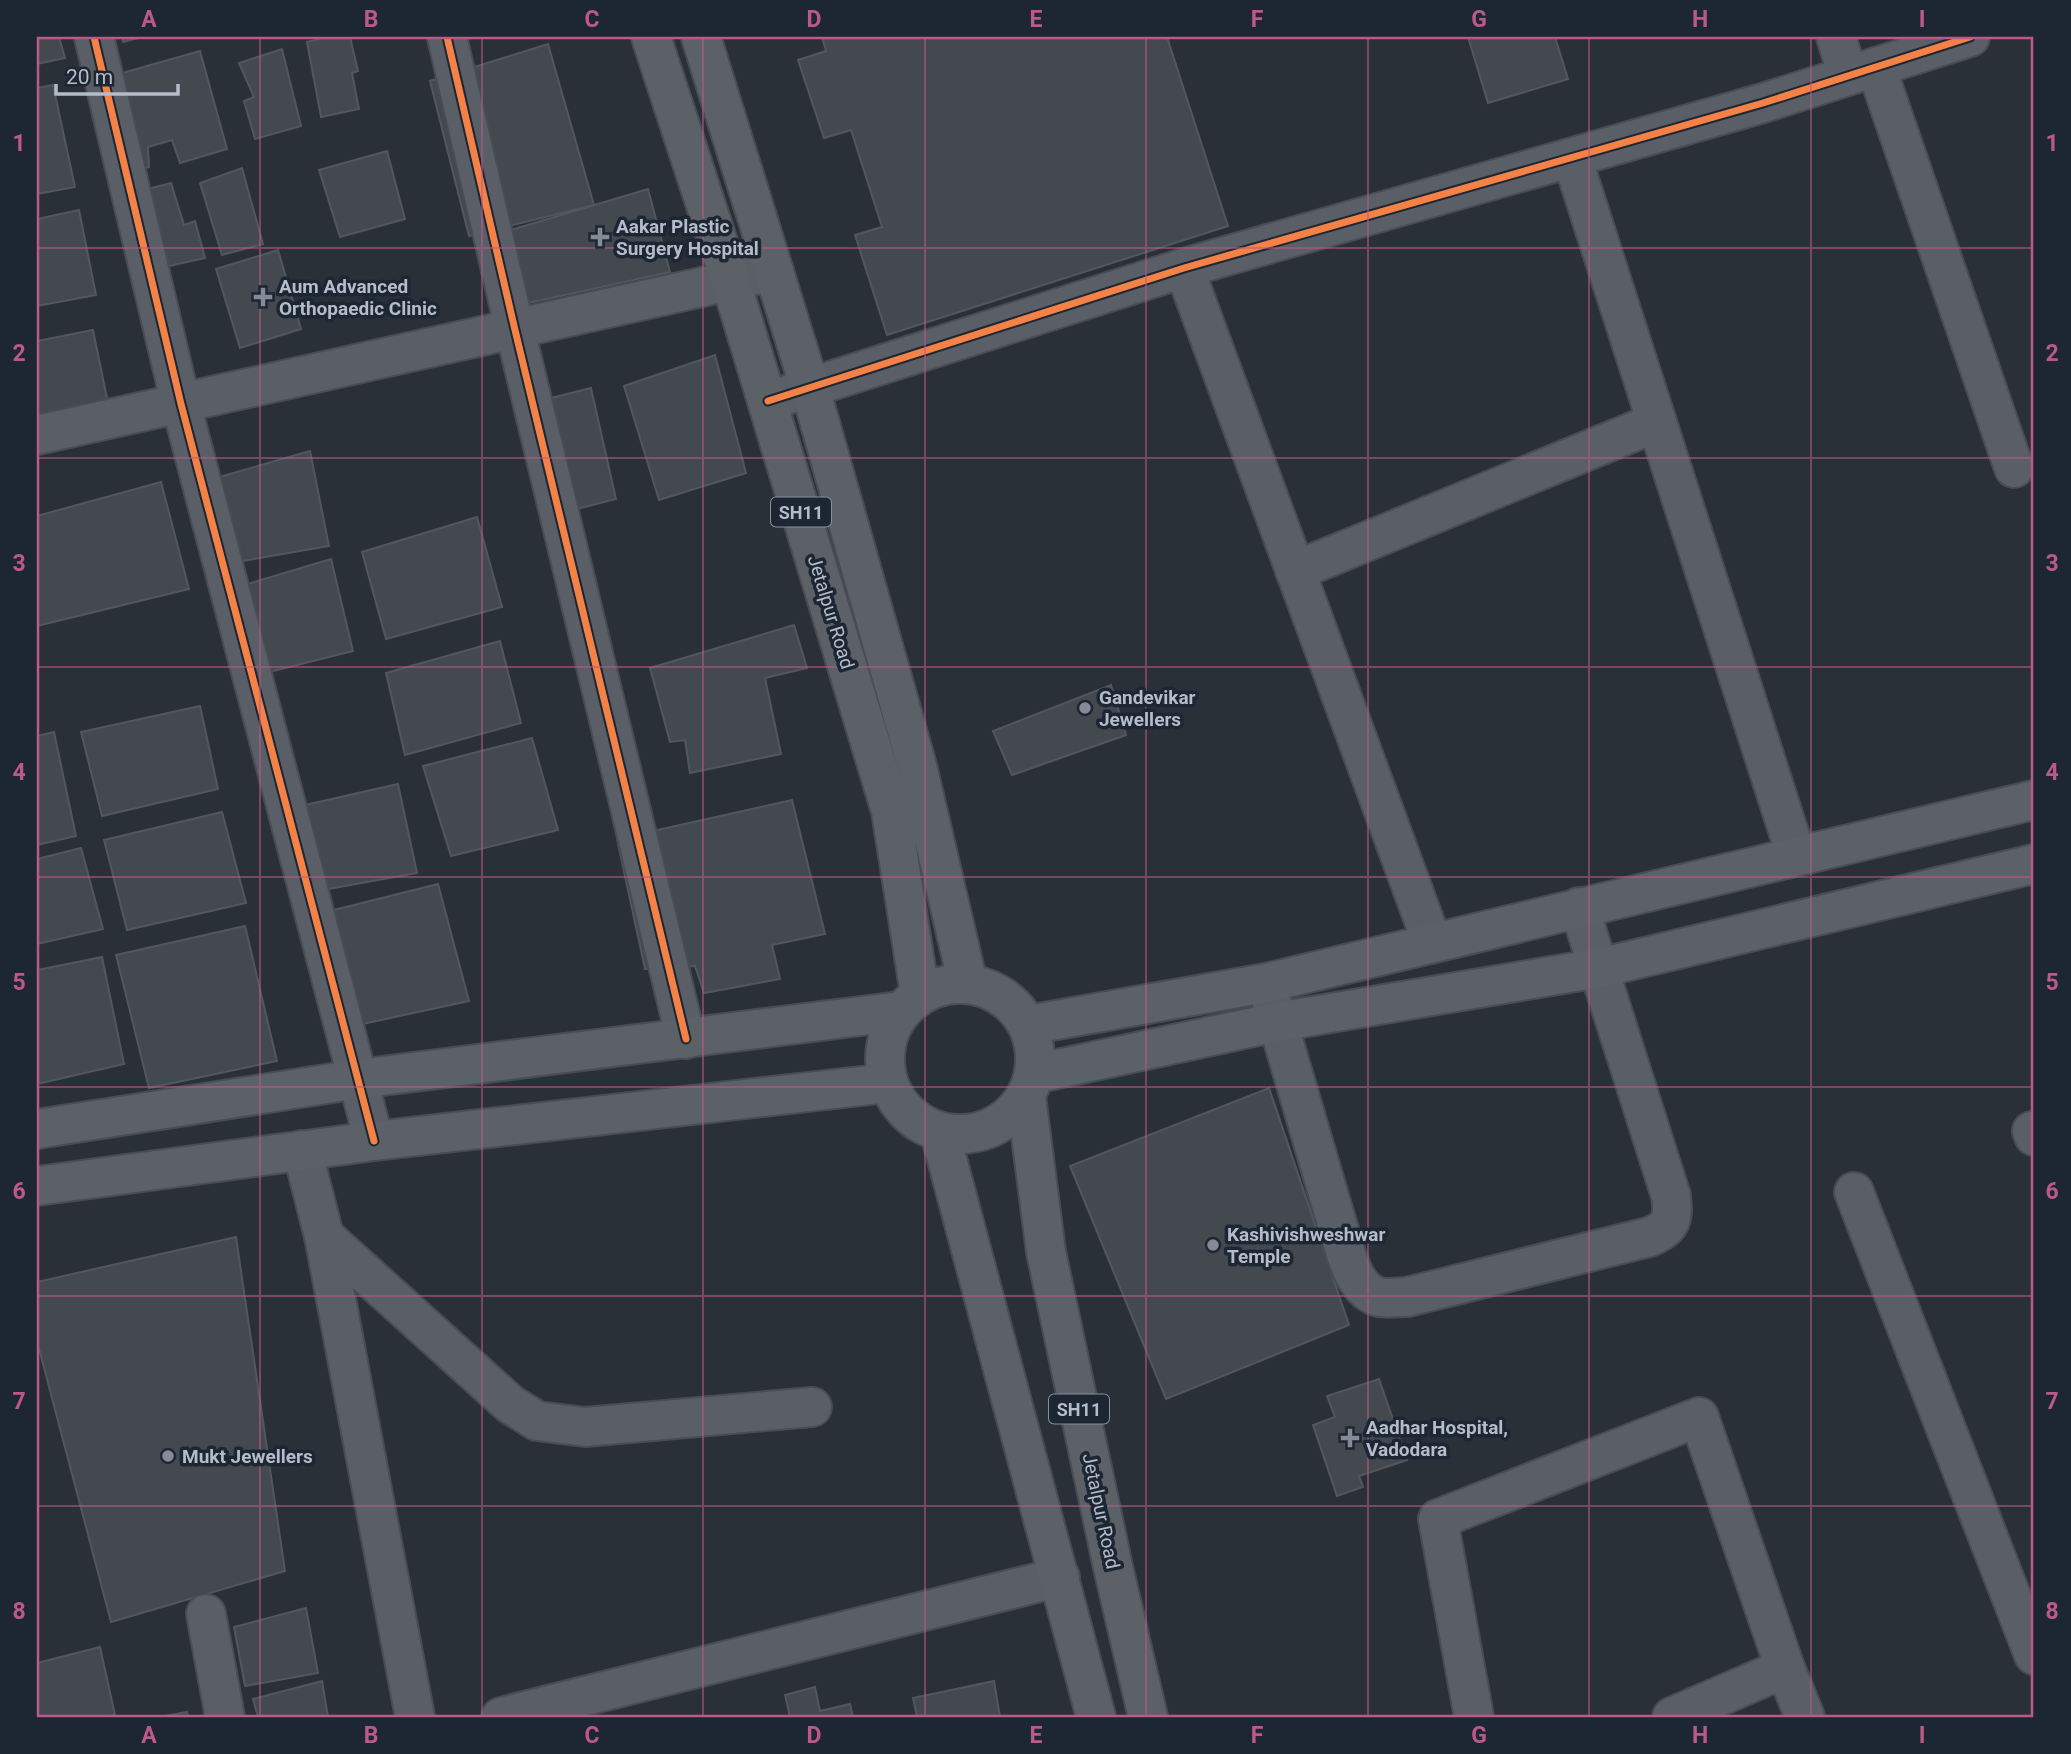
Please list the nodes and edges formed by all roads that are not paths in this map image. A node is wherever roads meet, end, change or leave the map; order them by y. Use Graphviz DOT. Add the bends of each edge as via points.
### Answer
graph roads {
  1 [pos="94,37"];
  2 [pos="447,37"];
  3 [pos="651,37"];
  4 [pos="701,37"];
  5 [pos="1836,37"];
  6 [pos="1970,37"];
  7 [pos="1862,71"];
  8 [pos="1572,158"];
  9 [pos="1184,268"];
  10 [pos="774,271"];
  11 [pos="731,282"];
  12 [pos="515,330"];
  13 [pos="810,388"];
  14 [pos="768,401"];
  15 [pos="181,404"];
  16 [pos="1657,422"];
  17 [pos="37,435"];
  18 [pos="2014,468"];
  19 [pos="1295,571"];
  20 [pos="2034,800"];
  21 [pos="1796,855"];
  22 [pos="2034,864"];
  23 [pos="1579,907"];
  24 [pos="1432,942"];
  25 [pos="1599,968"];
  26 [pos="1266,982"];
  27 [pos="968,984"];
  28 [pos="911,1002"];
  29 [pos="1277,1022"];
  30 [pos="1028,1025"];
  31 [pos="686,1039"];
  32 [pos="358,1079"];
  33 [pos="888,1083"];
  34 [pos="1030,1085"];
  35 [pos="37,1129"];
  36 [pos="940,1133"];
  37 [pos="374,1141"];
  38 [pos="302,1150"];
  39 [pos="37,1186"];
  40 [pos="1854,1192"];
  41 [pos="324,1236"];
  42 [pos="812,1407"];
  43 [pos="1060,1577"];
  44 [pos="2022,1592"];
  45 [pos="206,1614"];
  46 [pos="2034,1655"];
  47 [pos="1785,1668"];
  48 [pos="225,1717"];
  49 [pos="415,1717"];
  50 [pos="501,1717"];
  51 [pos="1096,1717"];
  52 [pos="1148,1717"];
  53 [pos="1474,1717"];
  54 [pos="1672,1717"];
  55 [pos="1805,1717"];
  1 -- 15 [label="street"];
  2 -- 12 [label="street"];
  3 -- 11 [label="main road, Jetalpur Road / SH11"];
  4 -- 10 [label="main road, Jetalpur Road / SH11"];
  5 -- 7 [label="street"];
  6 -- 7 [label="street"];
  7 -- 8 [label="street"];
  7 -- 18 [label="street"];
  8 -- 9 [label="street"];
  8 -- 16 [label="street"];
  9 -- 13 [label="street"];
  9 -- 19 [label="street"];
  10 -- 11 [label="street"];
  10 -- 13 [label="main road, Jetalpur Road / SH11"];
  11 -- 12 [label="street"];
  11 -- 14 [label="main road, Jetalpur Road / SH11"];
  12 -- 15 [label="street"];
  12 -- 31 [label="street"];
  13 -- 14 [label="street"];
  13 -- 27 [label="main road, Jetalpur Road / SH11" via="925,795"];
  14 -- 28 [label="main road, Jetalpur Road / SH11" via="891,811"];
  15 -- 17 [label="street"];
  15 -- 32 [label="street"];
  16 -- 19 [label="street"];
  16 -- 21 [label="street"];
  19 -- 24 [label="street"];
  20 -- 21 [label="main road"];
  21 -- 23 [label="main road"];
  22 -- 25 [label="main road"];
  23 -- 24 [label="main road"];
  23 -- 25 [label="street"];
  24 -- 26 [label="main road"];
  25 -- 29 [label="main road"];
  25 -- 29 [label="street" via="1671,1196 1671,1221 1664,1231 1649,1237 1407,1297 1379,1297 1358,1281 1350,1268"];
  26 -- 29 [label="street"];
  26 -- 30 [label="main road"];
  27 -- 28 [label="main road" via="944,985"];
  27 -- 30 [label="main road" via="992,990 1013,1004"];
  28 -- 31 [label="main road"];
  28 -- 33 [label="main road" via="889,1033 884,1057"];
  29 -- 34 [label="main road"];
  30 -- 34 [label="main road" via="1035,1049"];
  31 -- 32 [label="main road"];
  32 -- 35 [label="main road"];
  32 -- 37 [label="street"];
  33 -- 36 [label="main road" via="900,1105 918,1122"];
  33 -- 37 [label="main road"];
  34 -- 36 [label="main road" via="1010,1116 989,1130 965,1135"];
  34 -- 52 [label="main road, Jetalpur Road / SH11" via="1046,1251"];
  36 -- 43 [label="main road, SH11"];
  37 -- 38 [label="main road"];
  38 -- 39 [label="main road"];
  38 -- 41 [label="street"];
  40 -- 44 [label="street"];
  41 -- 42 [label="street" via="510,1404 537,1421 585,1427"];
  41 -- 49 [label="street"];
  43 -- 50 [label="street"];
  43 -- 51 [label="main road, SH11"];
  44 -- 46 [label="street"];
  45 -- 48 [label="street"];
  47 -- 53 [label="street" via="1699,1418 1438,1519"];
  47 -- 54 [label="street"];
  47 -- 55 [label="street"];
}
